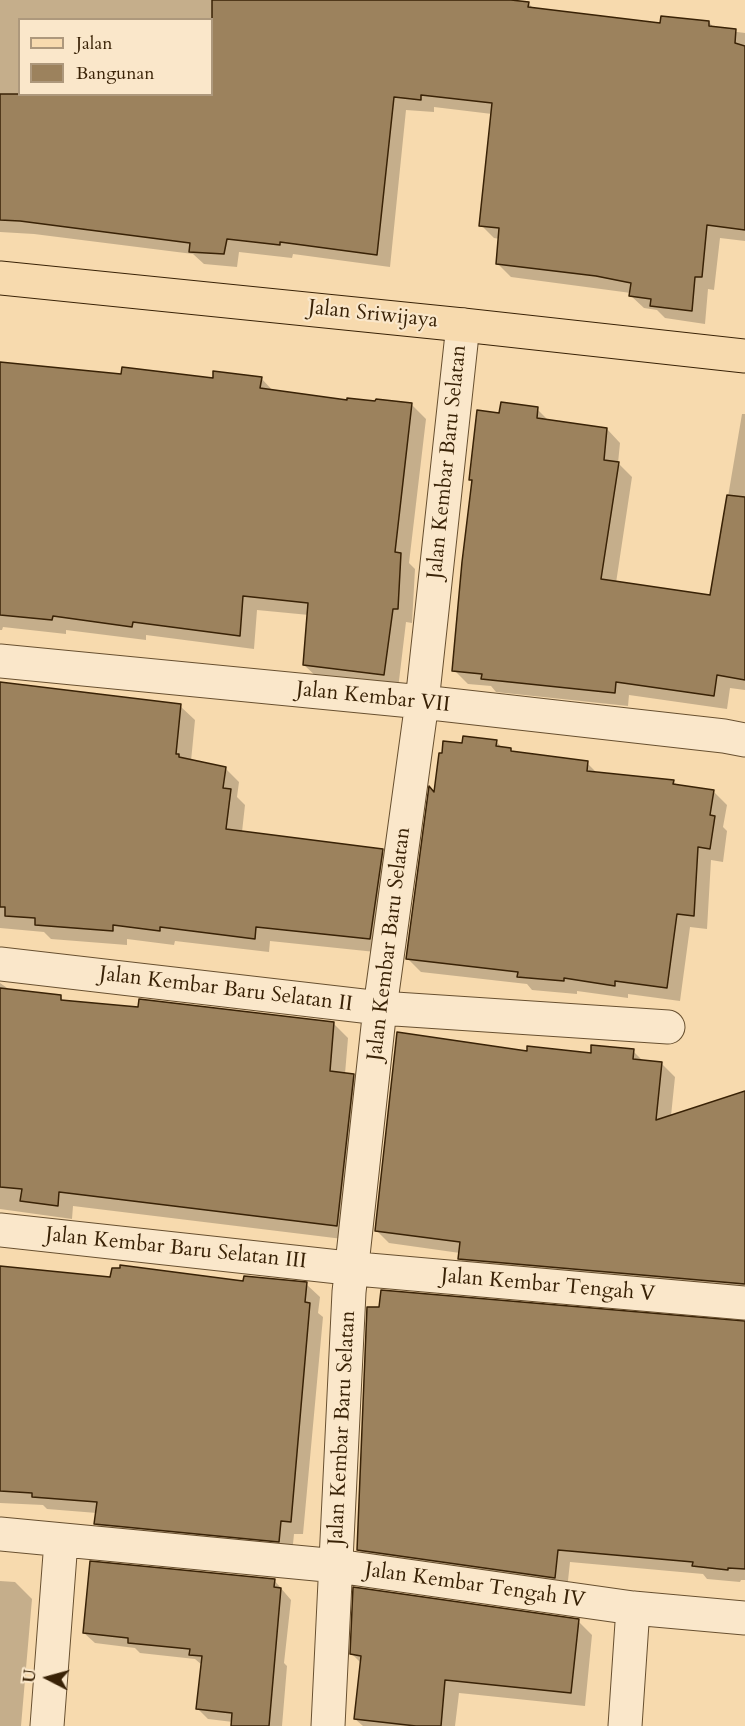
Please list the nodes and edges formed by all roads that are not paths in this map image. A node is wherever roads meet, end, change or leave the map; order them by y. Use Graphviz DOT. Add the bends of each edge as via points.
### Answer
graph roads {
  1 [pos="0,278"];
  2 [pos="463,325"];
  3 [pos="745,356"];
  4 [pos="0,662"];
  5 [pos="422,702"];
  6 [pos="745,740"];
  7 [pos="0,964"];
  8 [pos="380,1008"];
  9 [pos="668,1027"];
  10 [pos="0,1230"];
  11 [pos="352,1268"];
  12 [pos="745,1303"];
  13 [pos="0,1534"];
  14 [pos="61,1541"];
  15 [pos="337,1566"];
  16 [pos="633,1608"];
  17 [pos="745,1618"];
  18 [pos="47,1726"];
  19 [pos="328,1726"];
  20 [pos="626,1726"];
  1 -- 2 [label="main road, Jalan Sriwijaya"];
  2 -- 3 [label="main road, Jalan Sriwijaya"];
  2 -- 5 [label="street, Jalan Kembar Baru Selatan"];
  4 -- 5 [label="street, Jalan Kembar VII"];
  5 -- 6 [label="street, Jalan Kembar VII"];
  5 -- 8 [label="street, Jalan Kembar Baru Selatan"];
  7 -- 8 [label="street, Jalan Kembar Baru Selatan II"];
  8 -- 9 [label="street, Jalan Kembar Baru Selatan II"];
  8 -- 11 [label="street, Jalan Kembar Baru Selatan"];
  10 -- 11 [label="street, Jalan Kembar Baru Selatan III"];
  11 -- 12 [label="street, Jalan Kembar Tengah V"];
  11 -- 15 [label="street, Jalan Kembar Baru Selatan"];
  13 -- 14 [label="street, Jalan Kembar Tengah IV"];
  14 -- 15 [label="street, Jalan Kembar Tengah IV"];
  14 -- 18 [label="street"];
  15 -- 16 [label="street, Jalan Kembar Tengah IV"];
  15 -- 19 [label="street, Jalan Kembar Baru Selatan"];
  16 -- 17 [label="street, Jalan Kembar Tengah IV"];
  16 -- 20 [label="street"];
}
